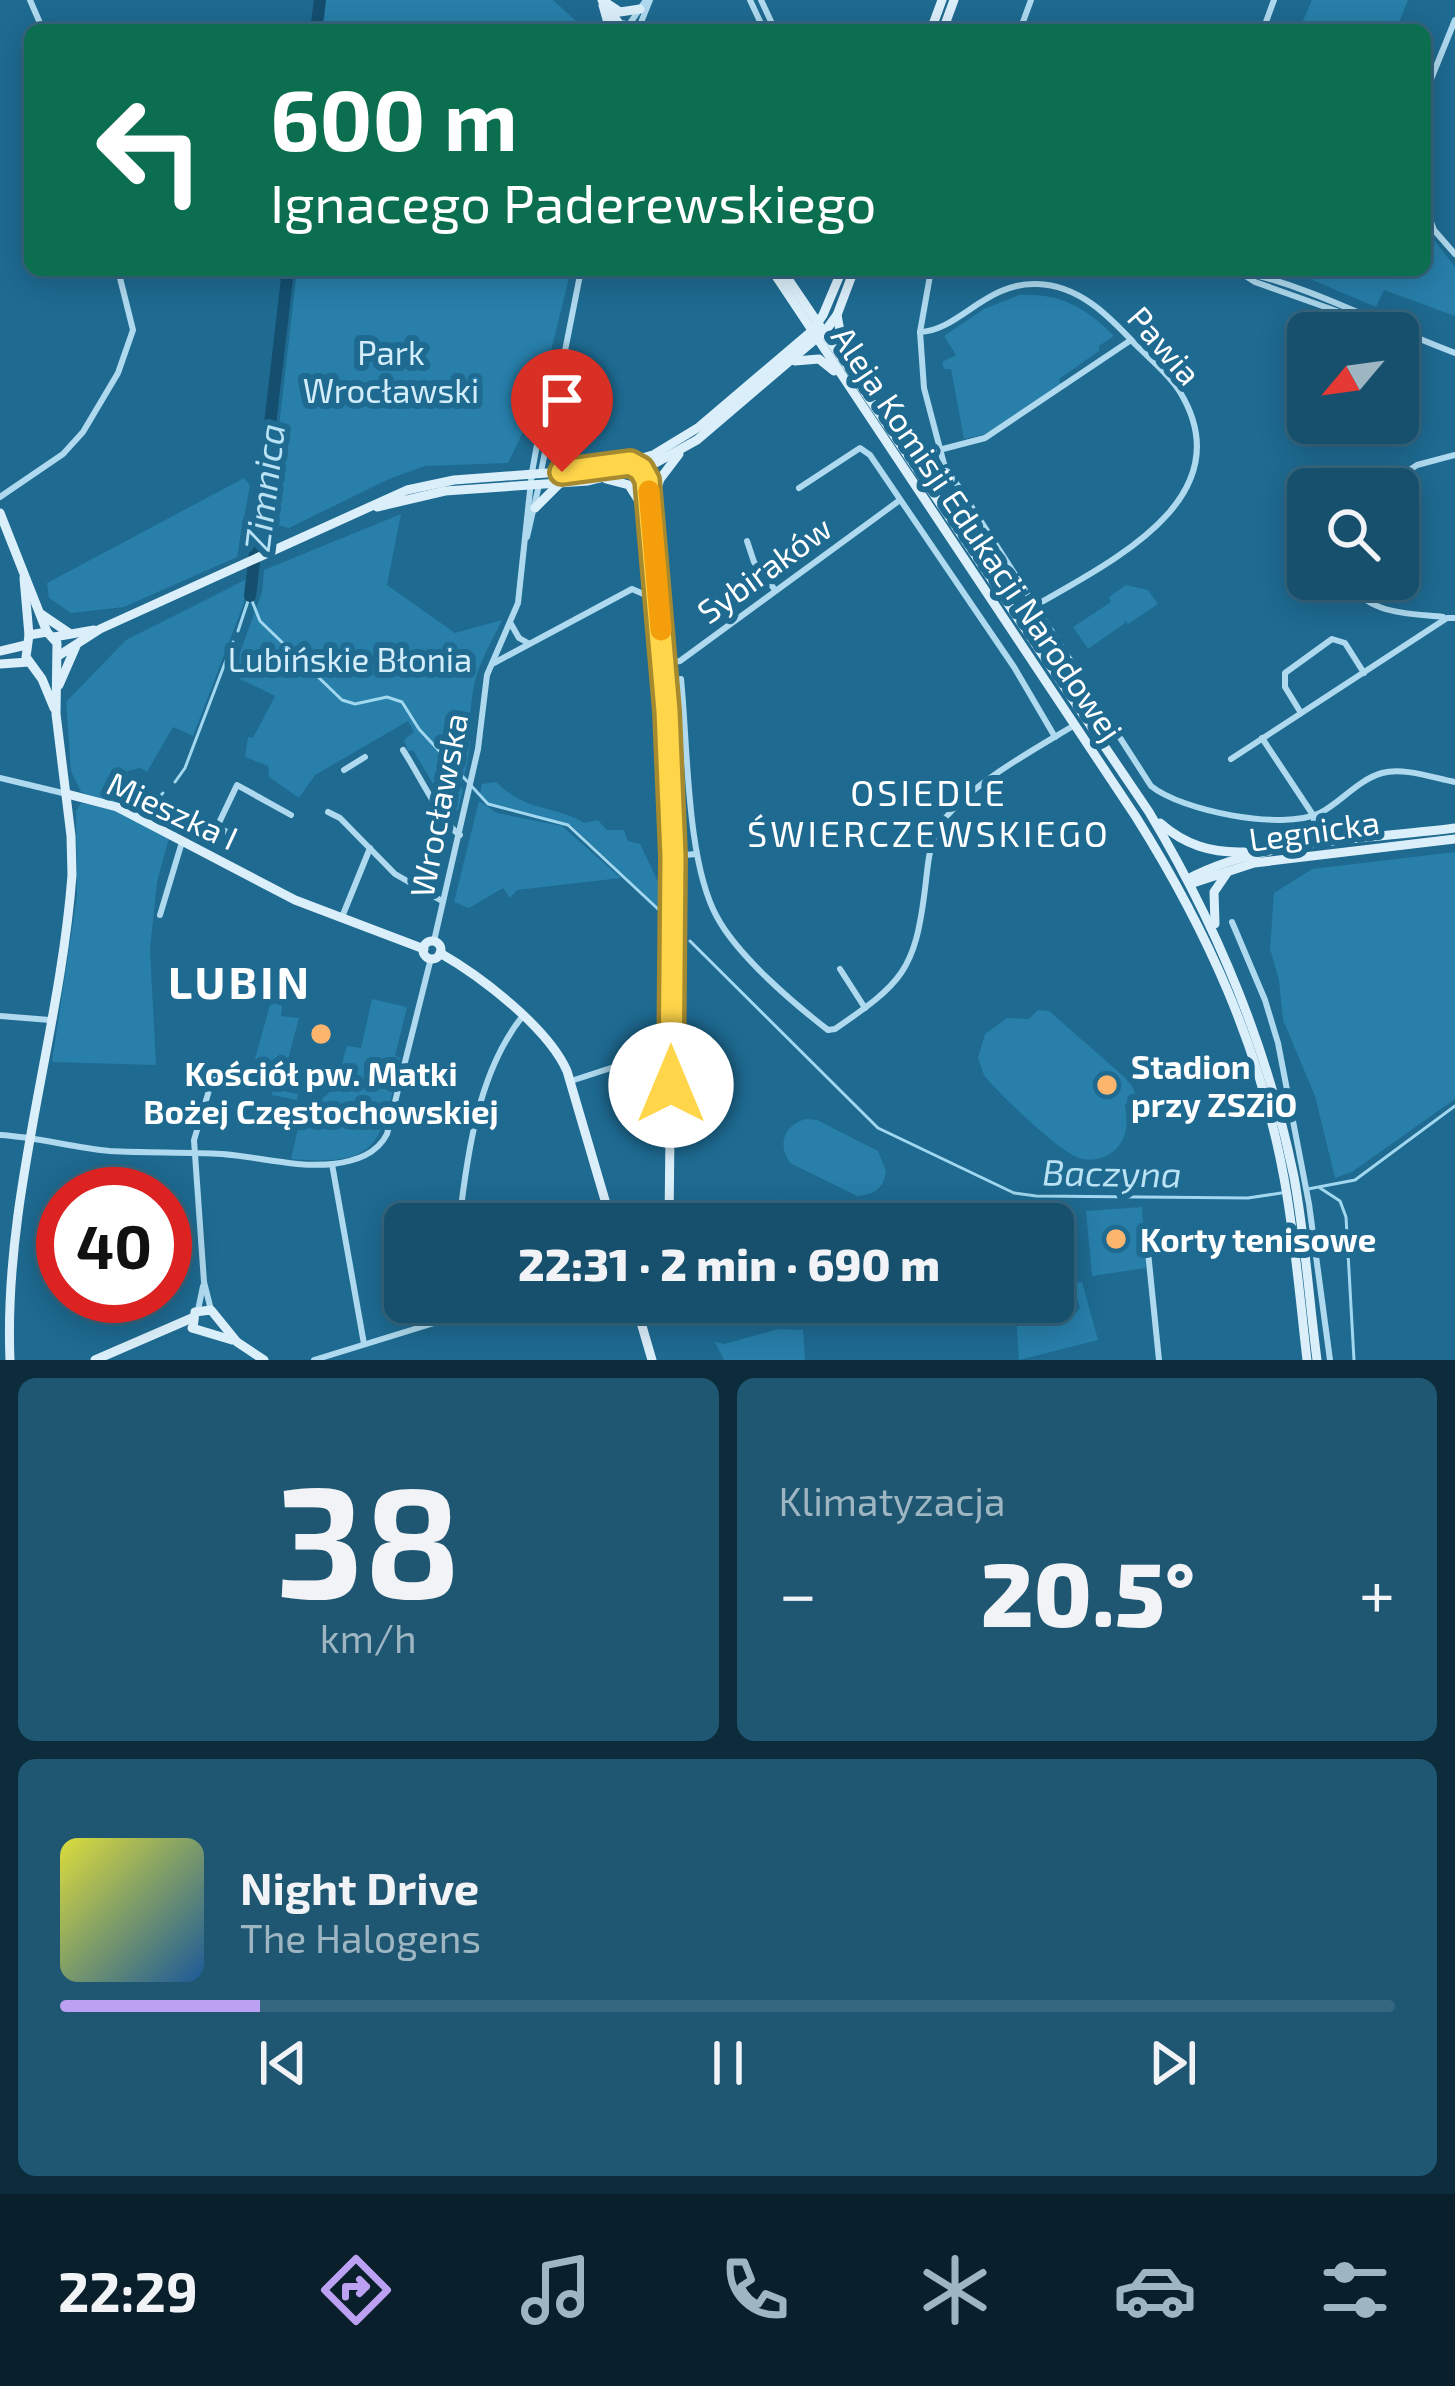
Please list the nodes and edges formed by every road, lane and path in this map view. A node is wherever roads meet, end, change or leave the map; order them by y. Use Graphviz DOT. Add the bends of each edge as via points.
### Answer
graph roads {
  1 [pos="602,0"];
  2 [pos="646,3"];
  3 [pos="1455,20"];
  4 [pos="1431,79"];
  5 [pos="1431,222"];
  6 [pos="1455,254"];
  7 [pos="120,276"];
  8 [pos="580,276"];
  9 [pos="777,276"];
  10 [pos="786,276"];
  11 [pos="840,276"];
  12 [pos="852,276"];
  13 [pos="930,276"];
  14 [pos="1262,276"];
  15 [pos="836,286"];
  16 [pos="806,302"];
  17 [pos="837,315"];
  18 [pos="818,330"];
  19 [pos="920,332"];
  20 [pos="1132,340"];
  21 [pos="1455,353"];
  22 [pos="785,366"];
  23 [pos="851,368"];
  24 [pos="844,380"];
  25 [pos="682,450"];
  26 [pos="939,450"];
  27 [pos="1455,455"];
  28 [pos="650,456"];
  29 [pos="630,463"];
  30 [pos="1412,468"];
  31 [pos="641,469"];
  32 [pos="536,478"];
  33 [pos="602,478"];
  34 [pos="559,484"];
  35 [pos="799,488"];
  36 [pos="0,497"];
  37 [pos="900,500"];
  38 [pos="646,506"];
  39 [pos="535,508"];
  40 [pos="0,513"];
  41 [pos="526,540"];
  42 [pos="747,541"];
  43 [pos="25,578"];
  44 [pos="775,590"];
  45 [pos="648,596"];
  46 [pos="1365,600"];
  47 [pos="1035,606"];
  48 [pos="41,614"];
  49 [pos="1420,614"];
  50 [pos="1451,618"];
  51 [pos="511,623"];
  52 [pos="100,629"];
  53 [pos="1426,632"];
  54 [pos="69,633"];
  55 [pos="51,634"];
  56 [pos="28,640"];
  57 [pos="500,644"];
  58 [pos="525,644"];
  59 [pos="76,646"];
  60 [pos="0,651"];
  61 [pos="56,661"];
  62 [pos="0,664"];
  63 [pos="491,665"];
  64 [pos="658,665"];
  65 [pos="32,666"];
  66 [pos="1364,673"];
  67 [pos="681,679"];
  68 [pos="57,691"];
  69 [pos="56,713"];
  70 [pos="1302,713"];
  71 [pos="1073,726"];
  72 [pos="1055,737"];
  73 [pos="1262,738"];
  74 [pos="404,750"];
  75 [pos="365,757"];
  76 [pos="1231,759"];
  77 [pos="344,770"];
  78 [pos="0,778"];
  79 [pos="1455,782"];
  80 [pos="67,794"];
  81 [pos="328,812"];
  82 [pos="1149,812"];
  83 [pos="291,815"];
  84 [pos="1313,815"];
  85 [pos="1455,828"];
  86 [pos="233,835"];
  87 [pos="460,836"];
  88 [pos="1455,839"];
  89 [pos="182,842"];
  90 [pos="1318,845"];
  91 [pos="370,848"];
  92 [pos="1267,850"];
  93 [pos="697,854"];
  94 [pos="673,856"];
  95 [pos="1229,869"];
  96 [pos="1186,883"];
  97 [pos="443,901"];
  98 [pos="160,915"];
  99 [pos="340,920"];
  100 [pos="1232,922"];
  101 [pos="1220,940"];
  102 [pos="434,941"];
  103 [pos="432,954"];
  104 [pos="840,969"];
  105 [pos="865,1008"];
  106 [pos="0,1016"];
  107 [pos="522,1017"];
  108 [pos="51,1021"];
  109 [pos="672,1038"];
  110 [pos="214,1074"];
  111 [pos="570,1081"];
  112 [pos="0,1135"];
  113 [pos="32,1137"];
  114 [pos="197,1154"];
  115 [pos="332,1164"];
  116 [pos="1294,1175"];
  117 [pos="462,1203"];
  118 [pos="606,1203"];
  119 [pos="669,1203"];
  120 [pos="1299,1205"];
  121 [pos="1148,1252"];
  122 [pos="204,1282"];
  123 [pos="211,1310"];
  124 [pos="194,1319"];
  125 [pos="433,1323"];
  126 [pos="641,1323"];
  127 [pos="214,1327"];
  128 [pos="364,1344"];
  129 [pos="7,1360"];
  130 [pos="94,1360"];
  131 [pos="264,1360"];
  132 [pos="314,1360"];
  133 [pos="652,1360"];
  134 [pos="1159,1360"];
  135 [pos="1307,1360"];
  136 [pos="1317,1360"];
  137 [pos="1330,1360"];
  1 -- 2 [label="main road" via="620,12"];
  3 -- 4 [label="street"];
  5 -- 6 [label="street"];
  7 -- 36 [label="street" via="133,330 118,373 63,454"];
  8 -- 32 [label="street, Wrocławska" via="539,434"];
  9 -- 18 [label="main road, Aleja Komisji Edukacji Narodowej"];
  10 -- 16 [label="main road, Aleja Komisji Edukacji Narodowej"];
  11 -- 15 [label="main road"];
  12 -- 17 [label="main road"];
  13 -- 19 [label="street"];
  14 -- 21 [label="street"];
  15 -- 16 [label="main road"];
  15 -- 18 [label="main road"];
  16 -- 18 [label="main road, Aleja Komisji Edukacji Narodowej"];
  17 -- 18 [label="main road"];
  17 -- 23 [label="main road"];
  18 -- 22 [label="main road"];
  18 -- 23 [label="main road, Aleja Komisji Edukacji Narodowej"];
  18 -- 24 [label="main road, Aleja Komisji Edukacji Narodowej"];
  18 -- 28 [label="main road" via="699,427"];
  19 -- 20 [label="street, Pawia" via="1004,287 1034,283 1082,297"];
  19 -- 26 [label="street"];
  20 -- 26 [label="street" via="986,438"];
  20 -- 47 [label="street, Pawia" via="1190,412 1193,472 1163,522"];
  22 -- 24 [label="main road" via="815,358"];
  22 -- 25 [label="main road"];
  23 -- 82 [label="main road, Aleja Komisji Edukacji Narodowej"];
  24 -- 71 [label="main road, Aleja Komisji Edukacji Narodowej"];
  25 -- 31 [label="main road"];
  25 -- 38 [label="main road"];
  26 -- 47 [label="street"];
  27 -- 30 [label="street"];
  28 -- 29 [label="main road"];
  28 -- 31 [label="main road"];
  29 -- 31 [label="main road"];
  29 -- 32 [label="main road"];
  31 -- 33 [label="main road"];
  31 -- 38 [label="main road"];
  32 -- 34 [label="main road"];
  32 -- 39 [label="street, Wrocławska"];
  32 -- 41 [label="street, Wrocławska"];
  32 -- 52 [label="main road" via="441,481 394,495"];
  33 -- 34 [label="main road"];
  33 -- 38 [label="main road" via="629,485"];
  34 -- 39 [label="main road"];
  35 -- 37 [label="street" via="860,448"];
  37 -- 44 [label="street, Sybiraków"];
  37 -- 72 [label="street"];
  38 -- 45 [label="main road"];
  38 -- 64 [label="main road"];
  39 -- 41 [label="street, Wrocławska"];
  40 -- 43 [label="main road"];
  41 -- 51 [label="street, Wrocławska"];
  42 -- 44 [label="street"];
  43 -- 48 [label="main road"];
  43 -- 56 [label="main road"];
  44 -- 64 [label="street, Sybiraków" via="680,661"];
  45 -- 58 [label="street" via="632,589"];
  45 -- 64 [label="main road"];
  46 -- 49 [label="street"];
  47 -- 84 [label="street" via="1159,793 1263,818"];
  48 -- 54 [label="main road"];
  48 -- 55 [label="main road"];
  49 -- 50 [label="street"];
  49 -- 53 [label="street"];
  50 -- 53 [label="street"];
  51 -- 57 [label="street, Wrocławska"];
  51 -- 58 [label="street"];
  52 -- 54 [label="main road"];
  52 -- 59 [label="main road"];
  53 -- 66 [label="street"];
  54 -- 55 [label="main road"];
  55 -- 56 [label="main road"];
  55 -- 61 [label="main road"];
  56 -- 60 [label="main road"];
  56 -- 65 [label="main road"];
  57 -- 58 [label="street"];
  57 -- 63 [label="street, Wrocławska"];
  58 -- 63 [label="street"];
  59 -- 61 [label="main road"];
  59 -- 68 [label="main road"];
  61 -- 65 [label="main road"];
  61 -- 68 [label="main road"];
  62 -- 65 [label="main road"];
  63 -- 87 [label="street, Wrocławska"];
  64 -- 94 [label="main road"];
  65 -- 69 [label="main road"];
  66 -- 70 [label="street"];
  66 -- 70 [label="street" via="1345,643 1332,639 1285,673"];
  67 -- 93 [label="street"];
  68 -- 69 [label="main road"];
  69 -- 80 [label="main road"];
  70 -- 73 [label="street"];
  71 -- 72 [label="street"];
  71 -- 96 [label="main road, Aleja Komisji Edukacji Narodowej"];
  72 -- 105 [label="street" via="942,823 930,846 911,959"];
  73 -- 76 [label="street"];
  73 -- 84 [label="street"];
  74 -- 87 [label="street"];
  75 -- 77 [label="street"];
  78 -- 80 [label="street"];
  79 -- 84 [label="street, Legnicka" via="1386,772"];
  80 -- 89 [label="main road, Mieszka I" via="117,807"];
  80 -- 108 [label="main road" via="72,875"];
  81 -- 91 [label="street"];
  82 -- 92 [label="main road" via="1205,849"];
  82 -- 96 [label="main road, Aleja Komisji Edukacji Narodowej"];
  83 -- 86 [label="street" via="237,785 217,827"];
  84 -- 90 [label="street"];
  85 -- 90 [label="main road, Legnicka"];
  87 -- 97 [label="street, Wrocławska"];
  88 -- 95 [label="main road, Legnicka"];
  89 -- 98 [label="street"];
  89 -- 99 [label="main road, Mieszka I"];
  90 -- 92 [label="main road, Legnicka"];
  91 -- 97 [label="street" via="395,874"];
  91 -- 99 [label="street"];
  92 -- 96 [label="main road, Legnicka"];
  93 -- 94 [label="street"];
  93 -- 105 [label="street" via="723,928 824,1028"];
  94 -- 109 [label="main road"];
  95 -- 96 [label="main road, Legnicka"];
  95 -- 101 [label="main road" via="1212,904"];
  96 -- 101 [label="main road"];
  96 -- 116 [label="main road"];
  97 -- 102 [label="street, Wrocławska"];
  99 -- 103 [label="main road, Mieszka I"];
  100 -- 116 [label="street" via="1272,1021"];
  101 -- 116 [label="main road" via="1265,1060"];
  102 -- 103 [label="main road" via="426,944"];
  103 -- 107 [label="main road, Mieszka I"];
  103 -- 115 [label="street" via="388,1134 373,1152"];
  104 -- 105 [label="street"];
  106 -- 108 [label="street"];
  107 -- 111 [label="main road, Mieszka I" via="555,1048"];
  107 -- 117 [label="street" via="487,1085"];
  108 -- 113 [label="main road"];
  109 -- 111 [label="street"];
  109 -- 119 [label="main road"];
  110 -- 114 [label="street" via="198,1120"];
  111 -- 118 [label="main road, Mieszka I"];
  112 -- 113 [label="street"];
  113 -- 114 [label="street"];
  113 -- 129 [label="main road"];
  114 -- 115 [label="street"];
  114 -- 122 [label="street"];
  115 -- 128 [label="street"];
  116 -- 120 [label="main road"];
  120 -- 135 [label="main road"];
  120 -- 136 [label="main road"];
  120 -- 137 [label="street"];
  121 -- 134 [label="street"];
  122 -- 123 [label="street"];
  122 -- 124 [label="street"];
  123 -- 124 [label="main road"];
  123 -- 127 [label="main road"];
  124 -- 127 [label="main road" via="204,1334"];
  124 -- 130 [label="main road"];
  125 -- 128 [label="street"];
  126 -- 133 [label="main road"];
  127 -- 131 [label="main road"];
  128 -- 132 [label="street"];
}
